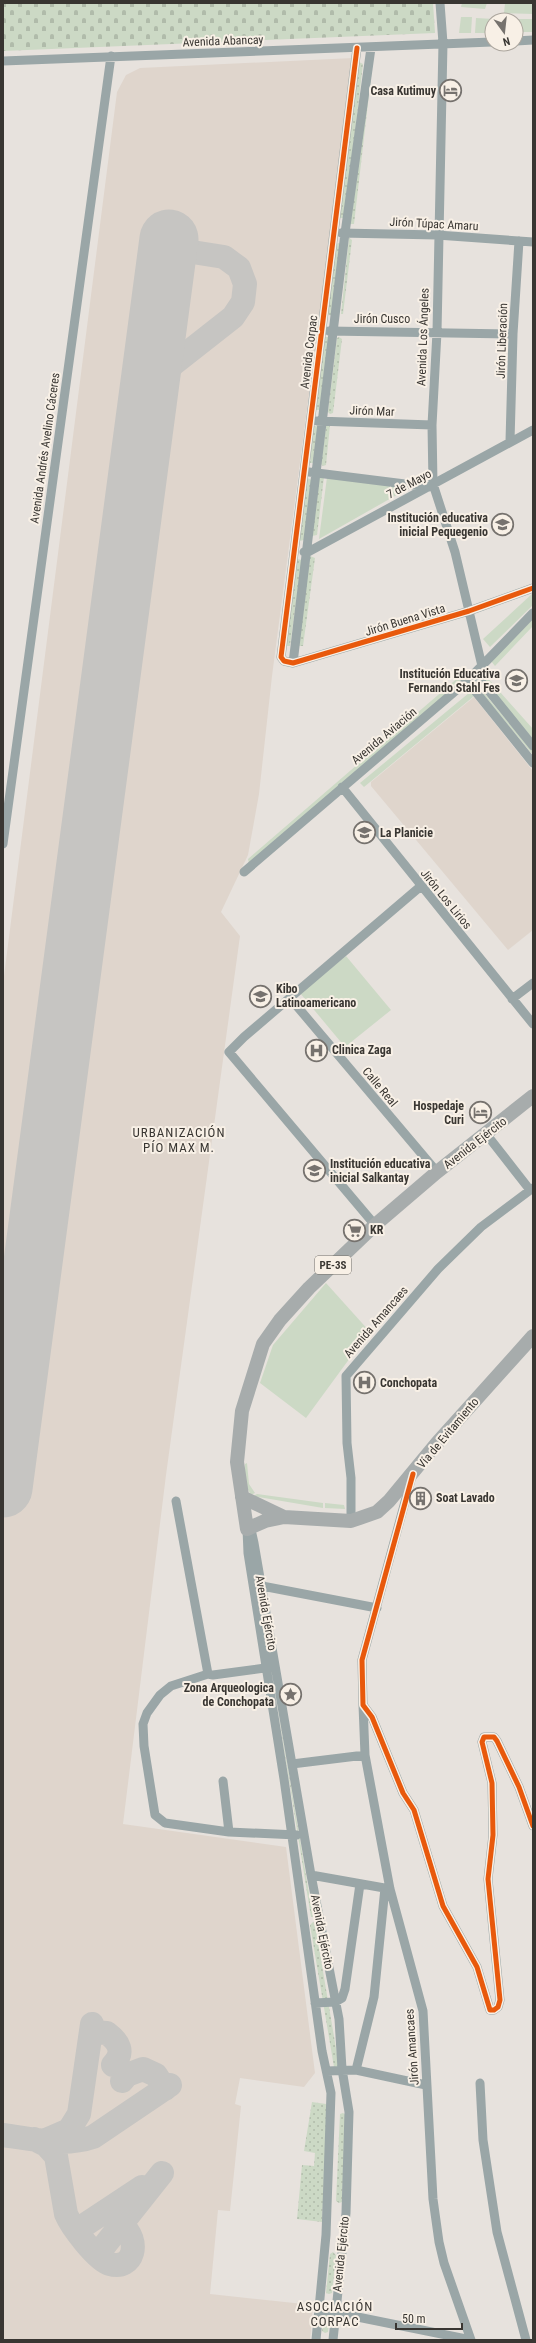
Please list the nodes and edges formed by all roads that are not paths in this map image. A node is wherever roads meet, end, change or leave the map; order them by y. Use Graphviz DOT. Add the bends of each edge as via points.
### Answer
graph roads {
  1 [pos="440,3"];
  2 [pos="484,42"];
  3 [pos="443,43"];
  4 [pos="357,48"];
  5 [pos="371,48"];
  6 [pos="111,56"];
  7 [pos="3,61"];
  8 [pos="333,233"];
  9 [pos="346,233"];
  10 [pos="437,235"];
  11 [pos="519,241"];
  12 [pos="533,242"];
  13 [pos="323,330"];
  14 [pos="333,331"];
  15 [pos="437,332"];
  16 [pos="513,334"];
  17 [pos="310,421"];
  18 [pos="322,421"];
  19 [pos="432,425"];
  20 [pos="533,430"];
  21 [pos="510,441"];
  22 [pos="304,472"];
  23 [pos="316,472"];
  24 [pos="431,486"];
  25 [pos="294,551"];
  26 [pos="308,552"];
  27 [pos="533,588"];
  28 [pos="469,611"];
  29 [pos="533,613"];
  30 [pos="293,664"];
  31 [pos="482,666"];
  32 [pos="475,674"];
  33 [pos="467,681"];
  34 [pos="533,746"];
  35 [pos="533,762"];
  36 [pos="342,787"];
  37 [pos="3,844"];
  38 [pos="244,872"];
  39 [pos="421,886"];
  40 [pos="533,983"];
  41 [pos="290,998"];
  42 [pos="512,1000"];
  43 [pos="533,1024"];
  44 [pos="533,1096"];
  45 [pos="487,1135"];
  46 [pos="437,1172"];
  47 [pos="531,1189"];
  48 [pos="375,1225"];
  49 [pos="533,1336"];
  50 [pos="413,1474"];
  51 [pos="242,1497"];
  52 [pos="176,1501"];
  53 [pos="284,1517"];
  54 [pos="351,1521"];
  55 [pos="247,1529"];
  56 [pos="262,1586"];
  57 [pos="377,1608"];
  58 [pos="271,1667"];
  59 [pos="208,1674"];
  60 [pos="363,1705"];
  61 [pos="365,1755"];
  62 [pos="292,1764"];
  63 [pos="223,1781"];
  64 [pos="533,1826"];
  65 [pos="229,1832"];
  66 [pos="292,1835"];
  67 [pos="305,1836"];
  68 [pos="311,1875"];
  69 [pos="360,1884"];
  70 [pos="388,1888"];
  71 [pos="335,2002"];
  72 [pos="315,2003"];
  73 [pos="342,2069"];
  74 [pos="356,2070"];
  75 [pos="327,2072"];
  76 [pos="480,2083"];
  77 [pos="426,2085"];
  78 [pos="332,2112"];
  79 [pos="349,2112"];
  80 [pos="318,2309"];
  81 [pos="335,2311"];
  82 [pos="316,2340"];
  83 [pos="333,2340"];
  84 [pos="471,2340"];
  85 [pos="526,2340"];
  1 -- 3 [label="street, Avenida Los Ángeles"];
  2 -- 3 [label="street, Avenida Abancay"];
  3 -- 5 [label="street, Avenida Abancay"];
  3 -- 10 [label="street, Avenida Los Ángeles"];
  4 -- 5 [label="street, Avenida Abancay"];
  4 -- 6 [label="street, Avenida Abancay"];
  4 -- 8 [label="street, Avenida Corpac"];
  5 -- 9 [label="street, Avenida Corpac"];
  6 -- 7 [label="street, Avenida Abancay"];
  6 -- 37 [label="street, Avenida Andrés Avelino Cáceres"];
  8 -- 9 [label="street, Jirón Túpac Amaru"];
  8 -- 13 [label="street, Avenida Corpac"];
  9 -- 10 [label="street, Jirón Túpac Amaru"];
  9 -- 14 [label="street, Avenida Corpac"];
  10 -- 11 [label="street, Jirón Túpac Amaru"];
  10 -- 15 [label="street, Avenida Los Ángeles"];
  11 -- 12 [label="street, Jirón Túpac Amaru"];
  11 -- 16 [label="street, Jirón Liberación"];
  13 -- 14 [label="street, Jirón Cusco"];
  13 -- 17 [label="street, Avenida Corpac"];
  14 -- 15 [label="street, Jirón Cusco"];
  14 -- 18 [label="street, Avenida Corpac"];
  15 -- 16 [label="street, Jirón Cusco"];
  15 -- 19 [label="street, Avenida Los Ángeles"];
  16 -- 21 [label="street, Jirón Liberación"];
  17 -- 18 [label="street, Jirón Mar"];
  17 -- 22 [label="street, Avenida Corpac"];
  18 -- 19 [label="street, Jirón Mar"];
  18 -- 23 [label="street, Avenida Corpac"];
  19 -- 24 [label="street, Avenida Los Ángeles"];
  20 -- 21 [label="street, 7 de Mayo"];
  21 -- 24 [label="street, 7 de Mayo"];
  22 -- 23 [label="street"];
  22 -- 25 [label="street, Avenida Corpac"];
  23 -- 24 [label="street"];
  23 -- 26 [label="street, Avenida Corpac"];
  24 -- 26 [label="street, 7 de Mayo"];
  24 -- 28 [label="street, Avenida Los Ángeles" via="455,552"];
  25 -- 26 [label="street"];
  25 -- 30 [label="street, Avenida Corpac" via="281,651 282,659"];
  26 -- 30 [label="street, Avenida Corpac"];
  27 -- 28 [label="street, Jirón Buena Vista"];
  28 -- 30 [label="street, Jirón Buena Vista"];
  28 -- 31 [label="street, Avenida Los Ángeles"];
  29 -- 31 [label="street, Avenida Aviación"];
  31 -- 32 [label="street, Avenida Aviación"];
  32 -- 33 [label="street, Avenida Aviación"];
  32 -- 34 [label="street"];
  33 -- 35 [label="street"];
  33 -- 36 [label="street, Avenida Aviación"];
  36 -- 38 [label="street, Avenida Aviación"];
  36 -- 39 [label="street, Jirón Los Lirios"];
  39 -- 41 [label="street"];
  39 -- 42 [label="street, Jirón Los Lirios"];
  40 -- 42 [label="street"];
  41 -- 46 [label="street, Calle Real"];
  41 -- 48 [label="street" via="229,1052"];
  42 -- 43 [label="street, Jirón Los Lirios"];
  44 -- 45 [label="highway, Avenida Ejército / PE-3S"];
  45 -- 46 [label="highway, Avenida Ejército / PE-3S"];
  45 -- 47 [label="street"];
  46 -- 48 [label="highway, Avenida Ejército / PE-3S"];
  47 -- 54 [label="street, Avenida Amancaes" via="481,1227 438,1269 346,1376"];
  48 -- 51 [label="highway, Avenida Ejército / PE-3S" via="309,1288 280,1320 263,1344 242,1411 237,1462"];
  49 -- 50 [label="highway, Vía de Evitamiento" via="437,1443"];
  50 -- 54 [label="highway, Vía de Evitamiento" via="377,1512"];
  50 -- 57 [label="street, Jirón Amancaes"];
  51 -- 53 [label="highway, Vía de Evitamiento"];
  51 -- 55 [label="highway, Avenida Ejército"];
  52 -- 59 [label="street"];
  53 -- 54 [label="highway, Vía de Evitamiento"];
  53 -- 55 [label="highway, Vía de Evitamiento" via="265,1520"];
  55 -- 56 [label="street, Avenida Ejército" via="252,1534"];
  55 -- 58 [label="street, Avenida Ejército" via="247,1545"];
  56 -- 57 [label="street"];
  56 -- 58 [label="street, Avenida Ejército"];
  57 -- 60 [label="street, Jirón Amancaes" via="362,1660"];
  58 -- 59 [label="street" via="213,1676"];
  58 -- 62 [label="street, Avenida Ejército"];
  58 -- 66 [label="street, Avenida Ejército"];
  59 -- 65 [label="street" via="171,1686 160,1695 147,1713 143,1724 146,1767 156,1815 160,1821 165,1824"];
  60 -- 61 [label="street, Jirón Amancaes"];
  60 -- 64 [label="street" via="372,1717 403,1793 414,1810 443,1906 477,1967 490,2010 498,2007 500,2000 488,1879 493,1835 492,1783 482,1742 484,1738 494,1737 498,1741"];
  61 -- 62 [label="street"];
  61 -- 70 [label="street, Jirón Amancaes"];
  62 -- 67 [label="street, Avenida Ejército"];
  63 -- 65 [label="street"];
  65 -- 66 [label="street"];
  66 -- 67 [label="street"];
  66 -- 72 [label="street, Avenida Ejército"];
  67 -- 68 [label="street, Avenida Ejército"];
  68 -- 69 [label="street"];
  68 -- 71 [label="street, Avenida Ejército"];
  69 -- 70 [label="street"];
  69 -- 71 [label="street" via="345,1989 342,1998"];
  70 -- 74 [label="street" via="374,1997"];
  70 -- 77 [label="street, Jirón Amancaes" via="423,2011"];
  71 -- 72 [label="street"];
  71 -- 73 [label="street, Avenida Ejército" via="339,2019"];
  72 -- 75 [label="street, Avenida Ejército"];
  73 -- 74 [label="street"];
  73 -- 75 [label="street"];
  73 -- 79 [label="street, Avenida Ejército"];
  74 -- 77 [label="street"];
  75 -- 78 [label="street, Avenida Ejército"];
  76 -- 85 [label="street" via="483,2140 497,2232"];
  77 -- 84 [label="street, Jirón Amancaes" via="433,2199 439,2242"];
  78 -- 79 [label="street"];
  78 -- 80 [label="street, Avenida Ejército" via="326,2235"];
  79 -- 81 [label="street, Avenida Ejército" via="346,2213"];
  80 -- 81 [label="street"];
  80 -- 82 [label="street, Avenida Ejército"];
  81 -- 83 [label="street, Avenida Ejército"];
  81 -- 84 [label="street"];
}
